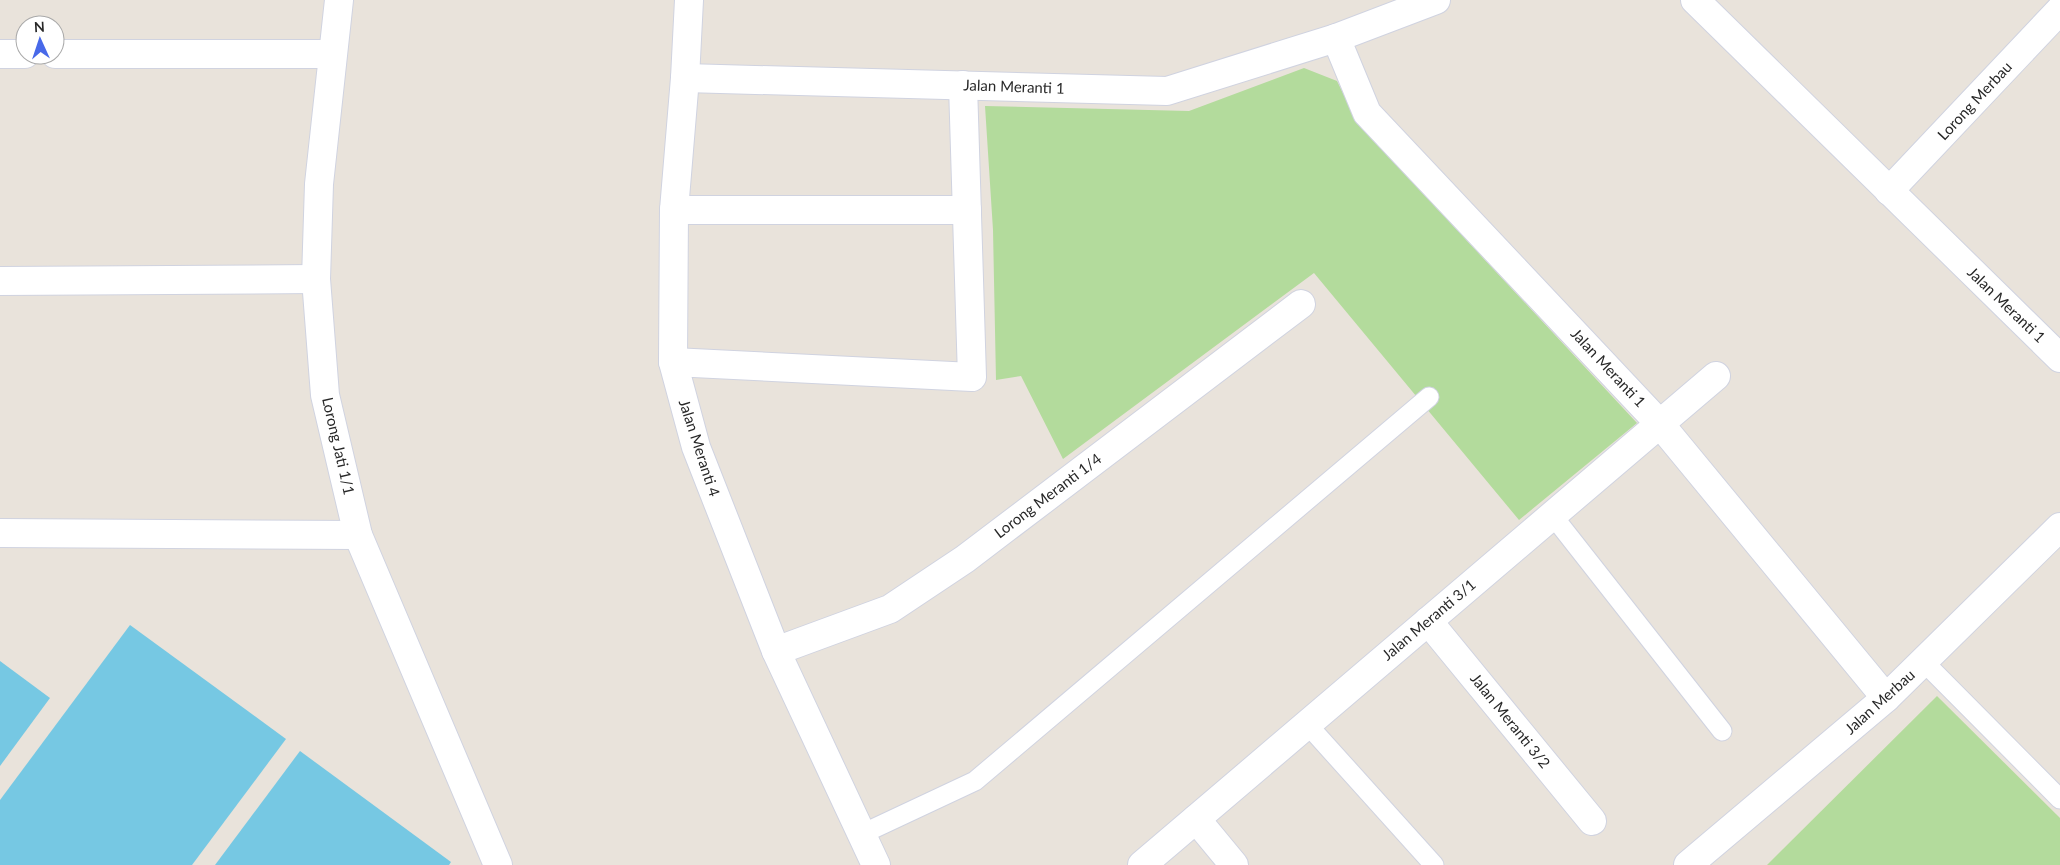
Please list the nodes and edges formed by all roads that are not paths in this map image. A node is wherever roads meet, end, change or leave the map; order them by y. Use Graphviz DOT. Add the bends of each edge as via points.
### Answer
graph roads {
  1 [pos="339,0"];
  2 [pos="689,0"];
  3 [pos="1436,0"];
  4 [pos="1695,0"];
  5 [pos="2060,10"];
  6 [pos="1336,38"];
  7 [pos="0,54"];
  8 [pos="15,54"];
  9 [pos="65,54"];
  10 [pos="332,54"];
  11 [pos="685,78"];
  12 [pos="964,86"];
  13 [pos="1889,191"];
  14 [pos="674,210"];
  15 [pos="967,210"];
  16 [pos="316,279"];
  17 [pos="0,281"];
  18 [pos="1300,304"];
  19 [pos="2060,358"];
  20 [pos="672,362"];
  21 [pos="1716,376"];
  22 [pos="1429,397"];
  23 [pos="1660,424"];
  24 [pos="1553,516"];
  25 [pos="2060,527"];
  26 [pos="0,533"];
  27 [pos="358,535"];
  28 [pos="1428,621"];
  29 [pos="776,651"];
  30 [pos="1924,662"];
  31 [pos="1886,698"];
  32 [pos="1307,724"];
  33 [pos="1722,731"];
  34 [pos="2060,800"];
  35 [pos="1196,819"];
  36 [pos="1592,821"];
  37 [pos="862,834"];
  38 [pos="498,865"];
  39 [pos="876,865"];
  40 [pos="1142,865"];
  41 [pos="1234,865"];
  42 [pos="1434,865"];
  43 [pos="1688,865"];
  1 -- 10 [label="street, Lorong Jati 1/1"];
  2 -- 11 [label="street, Jalan Meranti 4"];
  3 -- 6 [label="street, Jalan Meranti 1"];
  4 -- 13 [label="street, Jalan Meranti 1"];
  5 -- 13 [label="street, Lorong Merbau"];
  6 -- 12 [label="street, Jalan Meranti 1" via="1167,91"];
  6 -- 23 [label="street, Jalan Meranti 1" via="1367,113"];
  7 -- 8 [label="street"];
  9 -- 10 [label="street"];
  10 -- 16 [label="street, Lorong Jati 1/1" via="319,184"];
  11 -- 12 [label="street, Jalan Meranti 1"];
  11 -- 14 [label="street, Jalan Meranti 4"];
  12 -- 15 [label="street"];
  13 -- 19 [label="street, Jalan Meranti 1"];
  14 -- 15 [label="street"];
  14 -- 20 [label="street, Jalan Meranti 4"];
  15 -- 20 [label="street" via="972,377"];
  16 -- 17 [label="street"];
  16 -- 27 [label="street, Lorong Jati 1/1" via="325,395"];
  18 -- 29 [label="street, Lorong Meranti 1/4" via="965,559 898,604"];
  20 -- 29 [label="street, Jalan Meranti 4" via="696,447"];
  21 -- 23 [label="street, Jalan Meranti 3/1"];
  22 -- 37 [label="lane" via="975,781"];
  23 -- 24 [label="street, Jalan Meranti 3/1"];
  23 -- 31 [label="street, Jalan Meranti 1"];
  24 -- 28 [label="street, Jalan Meranti 3/1"];
  24 -- 33 [label="lane"];
  25 -- 30 [label="street, Jalan Merbau"];
  26 -- 27 [label="street"];
  27 -- 38 [label="street, Lorong Jati 1/1"];
  28 -- 32 [label="street, Jalan Meranti 3/1"];
  28 -- 36 [label="street, Jalan Meranti 3/2"];
  29 -- 37 [label="street, Jalan Meranti 4"];
  30 -- 31 [label="street, Jalan Merbau"];
  30 -- 34 [label="lane"];
  31 -- 43 [label="street, Jalan Merbau"];
  32 -- 35 [label="street, Jalan Meranti 3/1"];
  32 -- 42 [label="lane"];
  35 -- 40 [label="street, Jalan Meranti 3/1"];
  35 -- 41 [label="street"];
  37 -- 39 [label="street, Jalan Meranti 4"];
}
